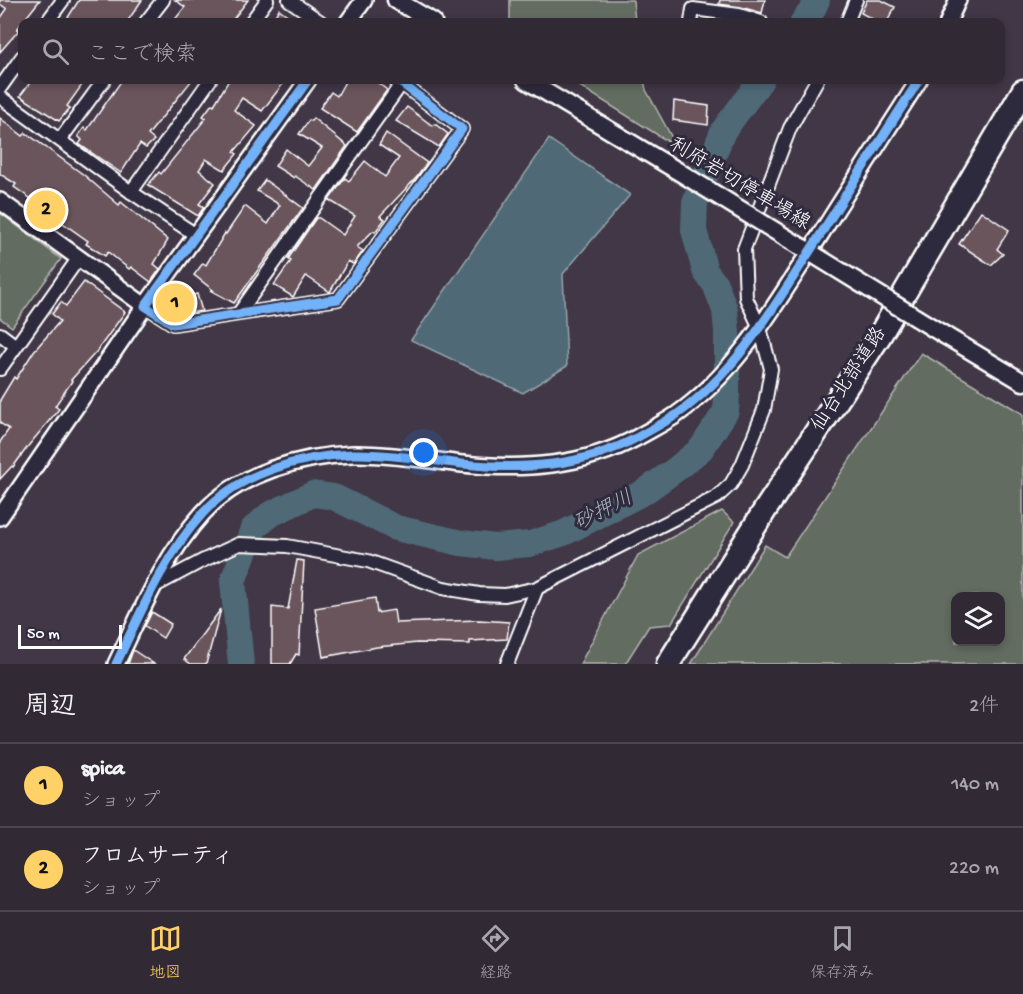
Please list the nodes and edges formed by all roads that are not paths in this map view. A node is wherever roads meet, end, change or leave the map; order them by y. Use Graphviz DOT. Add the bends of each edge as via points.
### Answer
graph roads {
  1 [pos="63,0"];
  2 [pos="163,0"];
  3 [pos="267,0"];
  4 [pos="289,0"];
  5 [pos="364,0"];
  6 [pos="396,0"];
  7 [pos="856,0"];
  8 [pos="958,0"];
  9 [pos="50,18"];
  10 [pos="149,18"];
  11 [pos="254,18"];
  12 [pos="315,18"];
  13 [pos="351,18"];
  14 [pos="426,18"];
  15 [pos="692,18"];
  16 [pos="748,18"];
  17 [pos="849,18"];
  18 [pos="950,18"];
  19 [pos="18,63"];
  20 [pos="101,84"];
  21 [pos="207,84"];
  22 [pos="305,84"];
  23 [pos="397,84"];
  24 [pos="403,84"];
  25 [pos="533,84"];
  26 [pos="815,84"];
  27 [pos="916,84"];
  28 [pos="0,88"];
  29 [pos="1023,92"];
  30 [pos="0,97"];
  31 [pos="60,140"];
  32 [pos="131,192"];
  33 [pos="0,201"];
  34 [pos="196,235"];
  35 [pos="78,259"];
  36 [pos="146,306"];
  37 [pos="239,313"];
  38 [pos="760,328"];
  39 [pos="0,334"];
  40 [pos="16,346"];
  41 [pos="0,369"];
  42 [pos="1023,382"];
  43 [pos="0,517"];
  44 [pos="152,588"];
  45 [pos="537,588"];
  46 [pos="116,664"];
  47 [pos="507,664"];
  48 [pos="668,664"];
  1 -- 9 [label="street"];
  2 -- 10 [label="street"];
  3 -- 11 [label="street"];
  4 -- 12 [label="street"];
  5 -- 13 [label="street"];
  6 -- 14 [label="main road"];
  7 -- 17 [label="street"];
  8 -- 18 [label="street"];
  15 -- 16 [label="street" via="693,9"];
  19 -- 28 [label="street"];
  20 -- 31 [label="street"];
  21 -- 32 [label="street"];
  22 -- 34 [label="street"];
  23 -- 37 [label="street"];
  24 -- 37 [label="street" via="462,129 338,299"];
  25 -- 42 [label="main road, 利府岩切停車場線, bridge"];
  26 -- 38 [label="street" via="790,128 744,249 746,298"];
  27 -- 38 [label="street"];
  29 -- 48 [label="highway, 仙台北部道路" via="880,335"];
  30 -- 31 [label="street"];
  31 -- 32 [label="street"];
  32 -- 34 [label="street"];
  33 -- 35 [label="street"];
  34 -- 36 [label="street"];
  35 -- 36 [label="street"];
  35 -- 40 [label="street"];
  36 -- 37 [label="street" via="173,324"];
  36 -- 43 [label="street"];
  38 -- 44 [label="street" via="711,385 676,415 635,439 599,453 538,466 489,466 354,454 294,461 272,468 242,483 204,511"];
  38 -- 45 [label="street" via="771,369 764,410 730,484 717,497"];
  39 -- 40 [label="street"];
  40 -- 41 [label="street"];
  44 -- 45 [label="street" via="238,544 286,546 368,561 443,588 479,594 505,595"];
  44 -- 46 [label="street"];
  45 -- 47 [label="street"];
}
